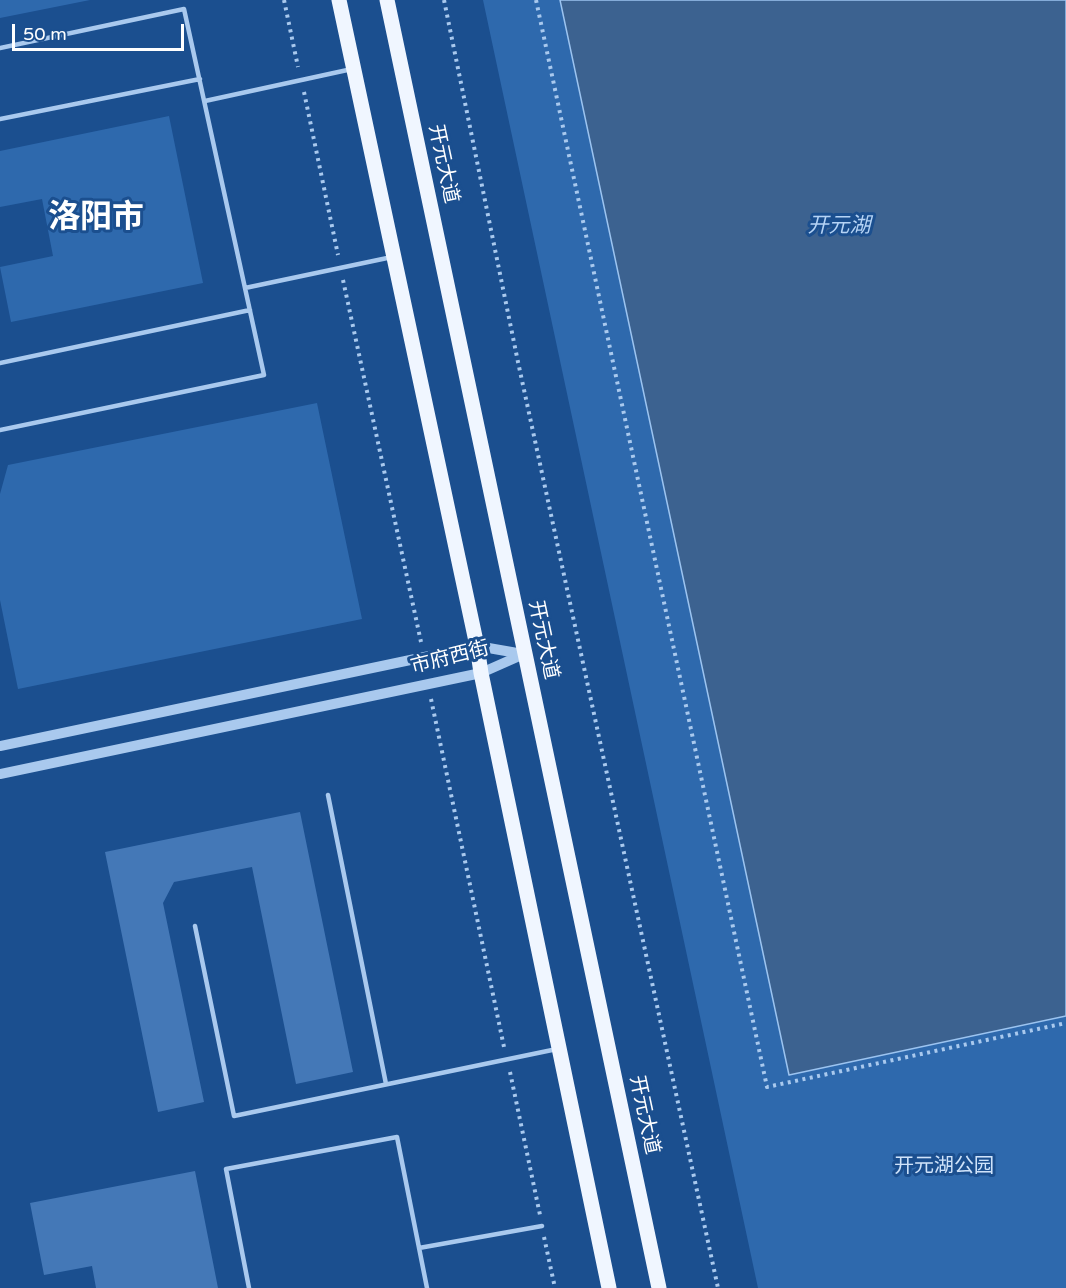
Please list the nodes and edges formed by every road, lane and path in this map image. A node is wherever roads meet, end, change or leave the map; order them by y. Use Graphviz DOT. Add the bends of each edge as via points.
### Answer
graph roads {
  1 [pos="339,0"];
  2 [pos="387,0"];
  3 [pos="444,0"];
  4 [pos="536,0"];
  5 [pos="0,48"];
  6 [pos="353,69"];
  7 [pos="200,79"];
  8 [pos="205,101"];
  9 [pos="0,119"];
  10 [pos="393,257"];
  11 [pos="245,288"];
  12 [pos="250,310"];
  13 [pos="0,363"];
  14 [pos="0,430"];
  15 [pos="477,646"];
  16 [pos="524,654"];
  17 [pos="481,673"];
  18 [pos="0,746"];
  19 [pos="0,774"];
  20 [pos="328,795"];
  21 [pos="195,926"];
  22 [pos="1066,1023"];
  23 [pos="560,1049"];
  24 [pos="386,1084"];
  25 [pos="542,1226"];
  26 [pos="419,1248"];
  27 [pos="249,1288"];
  28 [pos="427,1288"];
  29 [pos="609,1288"];
  30 [pos="659,1288"];
  31 [pos="718,1288"];
  1 -- 6 [label="main road"];
  2 -- 16 [label="main road, 开元大道"];
  3 -- 31 [label="path"];
  4 -- 22 [label="path" via="766,1087"];
  5 -- 7 [label="lane" via="184,9"];
  6 -- 8 [label="lane"];
  6 -- 10 [label="main road"];
  7 -- 8 [label="lane"];
  7 -- 9 [label="lane"];
  8 -- 11 [label="lane"];
  10 -- 11 [label="lane"];
  10 -- 15 [label="main road"];
  11 -- 12 [label="lane"];
  12 -- 13 [label="lane"];
  12 -- 14 [label="lane" via="264,375"];
  15 -- 16 [label="street, 市府西街"];
  15 -- 17 [label="main road"];
  15 -- 18 [label="street, 市府西街"];
  16 -- 17 [label="street, 市府西街"];
  16 -- 30 [label="main road, 开元大道"];
  17 -- 19 [label="street, 市府西街"];
  17 -- 23 [label="main road"];
  20 -- 24 [label="lane"];
  21 -- 24 [label="lane" via="234,1116"];
  23 -- 24 [label="lane"];
  23 -- 29 [label="main road"];
  25 -- 26 [label="lane"];
  26 -- 27 [label="lane" via="397,1137 226,1169"];
  26 -- 28 [label="lane"];
}
